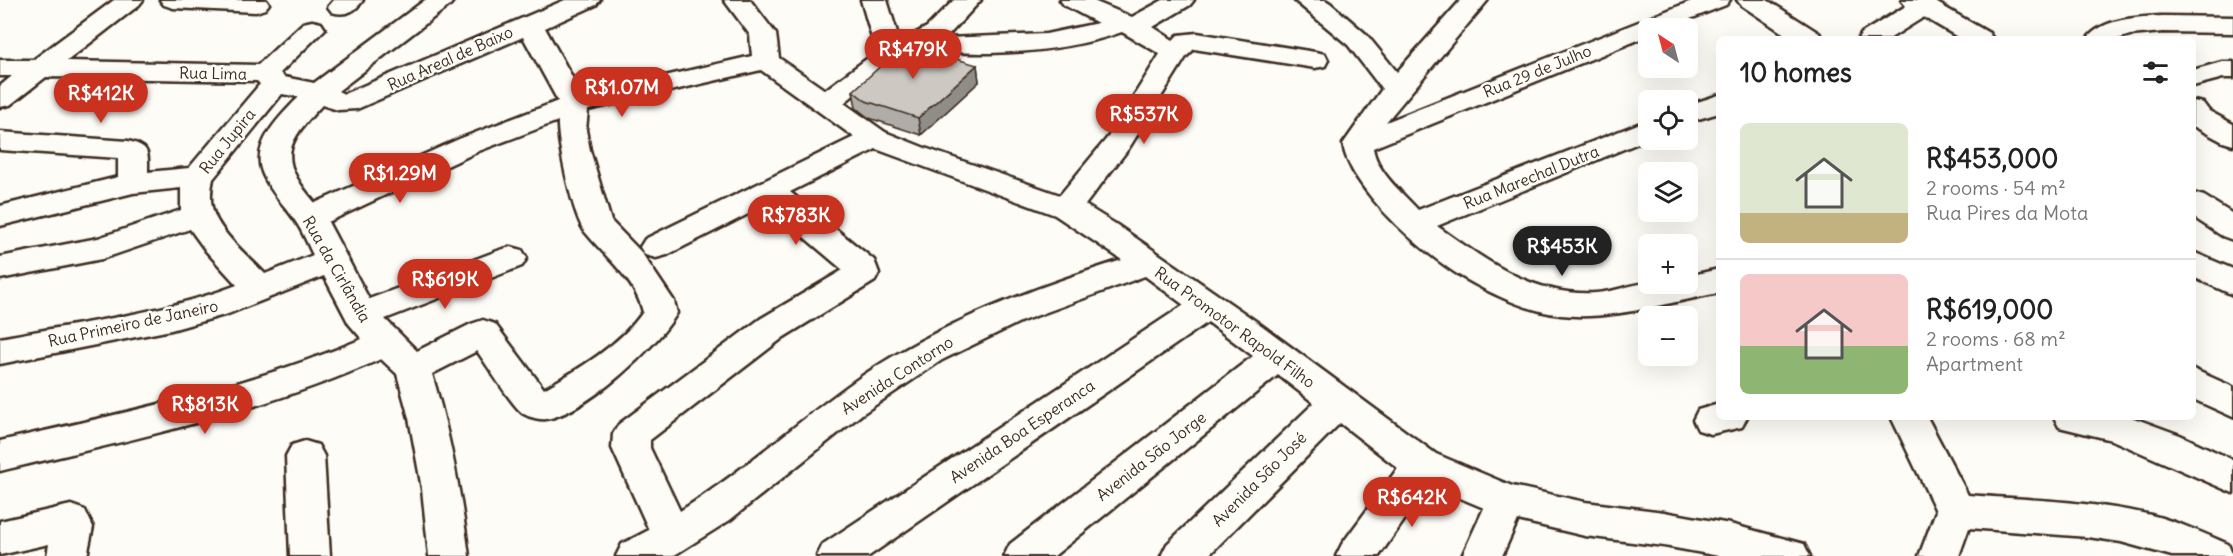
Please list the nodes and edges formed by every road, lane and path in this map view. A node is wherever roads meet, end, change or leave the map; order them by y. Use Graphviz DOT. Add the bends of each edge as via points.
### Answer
graph roads {
  1 [pos="130,0"];
  2 [pos="173,0"];
  3 [pos="441,0"];
  4 [pos="587,0"];
  5 [pos="737,0"];
  6 [pos="874,0"];
  7 [pos="968,0"];
  8 [pos="1073,0"];
  9 [pos="1181,0"];
  10 [pos="1307,0"];
  11 [pos="1476,0"];
  12 [pos="1717,0"];
  13 [pos="1750,0"];
  14 [pos="1919,3"];
  15 [pos="256,4"];
  16 [pos="530,23"];
  17 [pos="1128,25"];
  18 [pos="2233,25"];
  19 [pos="312,29"];
  20 [pos="1805,36"];
  21 [pos="1875,36"];
  22 [pos="1975,36"];
  23 [pos="2104,36"];
  24 [pos="1181,46"];
  25 [pos="901,50"];
  26 [pos="1315,60"];
  27 [pos="766,62"];
  28 [pos="0,68"];
  29 [pos="37,70"];
  30 [pos="2233,70"];
  31 [pos="2196,77"];
  32 [pos="270,79"];
  33 [pos="1396,90"];
  34 [pos="333,98"];
  35 [pos="0,99"];
  36 [pos="825,102"];
  37 [pos="1716,104"];
  38 [pos="574,105"];
  39 [pos="1698,110"];
  40 [pos="2196,114"];
  41 [pos="1638,133"];
  42 [pos="2233,136"];
  43 [pos="876,138"];
  44 [pos="0,141"];
  45 [pos="1358,144"];
  46 [pos="198,177"];
  47 [pos="133,183"];
  48 [pos="769,192"];
  49 [pos="0,203"];
  50 [pos="2196,205"];
  51 [pos="1066,208"];
  52 [pos="198,215"];
  53 [pos="310,218"];
  54 [pos="1413,224"];
  55 [pos="2233,229"];
  56 [pos="643,254"];
  57 [pos="511,258"];
  58 [pos="331,261"];
  59 [pos="1148,263"];
  60 [pos="2196,265"];
  61 [pos="0,268"];
  62 [pos="1716,282"];
  63 [pos="2233,284"];
  64 [pos="260,290"];
  65 [pos="1207,306"];
  66 [pos="361,315"];
  67 [pos="386,343"];
  68 [pos="0,351"];
  69 [pos="1277,356"];
  70 [pos="413,368"];
  71 [pos="2196,384"];
  72 [pos="1336,402"];
  73 [pos="2233,403"];
  74 [pos="1910,420"];
  75 [pos="2084,420"];
  76 [pos="0,456"];
  77 [pos="305,456"];
  78 [pos="1422,465"];
  79 [pos="2233,477"];
  80 [pos="1507,501"];
  81 [pos="1956,511"];
  82 [pos="672,537"];
  83 [pos="0,538"];
  84 [pos="69,539"];
  85 [pos="310,556"];
  86 [pos="448,556"];
  87 [pos="636,556"];
  88 [pos="837,556"];
  89 [pos="1024,556"];
  90 [pos="1181,556"];
  91 [pos="1356,556"];
  92 [pos="1482,556"];
  93 [pos="1790,556"];
  94 [pos="1939,556"];
  95 [pos="2214,556"];
  1 -- 29 [label="street"];
  2 -- 15 [label="street"];
  3 -- 34 [label="street"];
  4 -- 16 [label="street, Rua Areal de Baixo"];
  5 -- 27 [label="street" via="763,34"];
  6 -- 25 [label="street"];
  7 -- 25 [label="street" via="936,33"];
  8 -- 17 [label="street"];
  9 -- 17 [label="street"];
  10 -- 33 [label="street" via="1348,30"];
  11 -- 33 [label="street"];
  12 -- 45 [label="street, Rua 29 de Julho"];
  13 -- 20 [label="street"];
  14 -- 21 [label="street"];
  14 -- 22 [label="street"];
  16 -- 34 [label="street, Rua Areal de Baixo"];
  16 -- 38 [label="street"];
  17 -- 24 [label="street"];
  17 -- 25 [label="street" via="1062,39"];
  18 -- 23 [label="street" via="2141,25"];
  19 -- 32 [label="street, Rua Jupira"];
  24 -- 26 [label="street" via="1197,41"];
  24 -- 51 [label="street" via="1119,142"];
  25 -- 36 [label="street"];
  27 -- 36 [label="street, Rua Promotor Rapold Filho"];
  27 -- 38 [label="street"];
  28 -- 29 [label="street, Rua Lima"];
  29 -- 32 [label="street, Rua Lima"];
  29 -- 35 [label="street"];
  30 -- 31 [label="street"];
  32 -- 34 [label="street, Rua Lima"];
  32 -- 46 [label="street, Rua Jupira"];
  33 -- 45 [label="street"];
  34 -- 53 [label="street, Rua da Cirlândia" via="290,122 276,146 276,171"];
  36 -- 43 [label="street, Rua Promotor Rapold Filho"];
  37 -- 39 [label="street"];
  38 -- 53 [label="street" via="469,146"];
  38 -- 56 [label="street" via="575,150 596,225"];
  40 -- 42 [label="street"];
  41 -- 54 [label="street, Rua Marechal Dutra"];
  43 -- 48 [label="street"];
  43 -- 51 [label="street, Rua Promotor Rapold Filho"];
  44 -- 47 [label="street" via="128,150 133,152"];
  45 -- 54 [label="street" via="1360,158 1372,179"];
  46 -- 47 [label="street"];
  46 -- 52 [label="street, Rua Jupira"];
  47 -- 49 [label="street"];
  48 -- 56 [label="street"];
  48 -- 82 [label="street" via="862,268 863,273 772,328 632,434 631,448"];
  50 -- 55 [label="street"];
  51 -- 59 [label="street, Rua Promotor Rapold Filho"];
  52 -- 61 [label="street" via="102,248"];
  52 -- 64 [label="street"];
  53 -- 58 [label="street, Rua da Cirlândia"];
  54 -- 62 [label="street" via="1480,273 1516,290 1559,303 1596,305"];
  56 -- 70 [label="street" via="660,313 655,323 618,359 550,403 535,404 483,333"];
  57 -- 66 [label="street"];
  58 -- 64 [label="street, Rua Primeiro de Janeiro"];
  58 -- 66 [label="street, Rua da Cirlândia"];
  59 -- 65 [label="street, Rua Promotor Rapold Filho"];
  59 -- 82 [label="street, Avenida Contorno" via="1036,300 928,351 855,400 720,505"];
  60 -- 63 [label="street"];
  64 -- 68 [label="street, Rua Primeiro de Janeiro" via="171,318"];
  65 -- 69 [label="street, Rua Promotor Rapold Filho"];
  65 -- 88 [label="street, Avenida Boa Esperanca"];
  66 -- 67 [label="street, Rua da Cirlândia"];
  67 -- 70 [label="street, Rua da Cirlândia"];
  67 -- 76 [label="street" via="335,367 283,384 164,418"];
  69 -- 72 [label="street, Rua Promotor Rapold Filho"];
  69 -- 89 [label="street, Avenida São Jorge"];
  70 -- 86 [label="street" via="441,489"];
  71 -- 73 [label="street"];
  72 -- 78 [label="street, Rua Promotor Rapold Filho"];
  72 -- 90 [label="street, Avenida São José"];
  74 -- 81 [label="street"];
  75 -- 79 [label="street" via="2137,435"];
  77 -- 85 [label="street"];
  78 -- 80 [label="street, Rua Promotor Rapold Filho"];
  78 -- 91 [label="street"];
  80 -- 92 [label="street"];
  80 -- 93 [label="street, Rua Promotor Rapold Filho" via="1585,519 1730,541"];
  81 -- 94 [label="street"];
  81 -- 95 [label="street" via="2108,523 2155,532"];
  82 -- 87 [label="street, Avenida Contorno"];
  83 -- 84 [label="street"];
}
